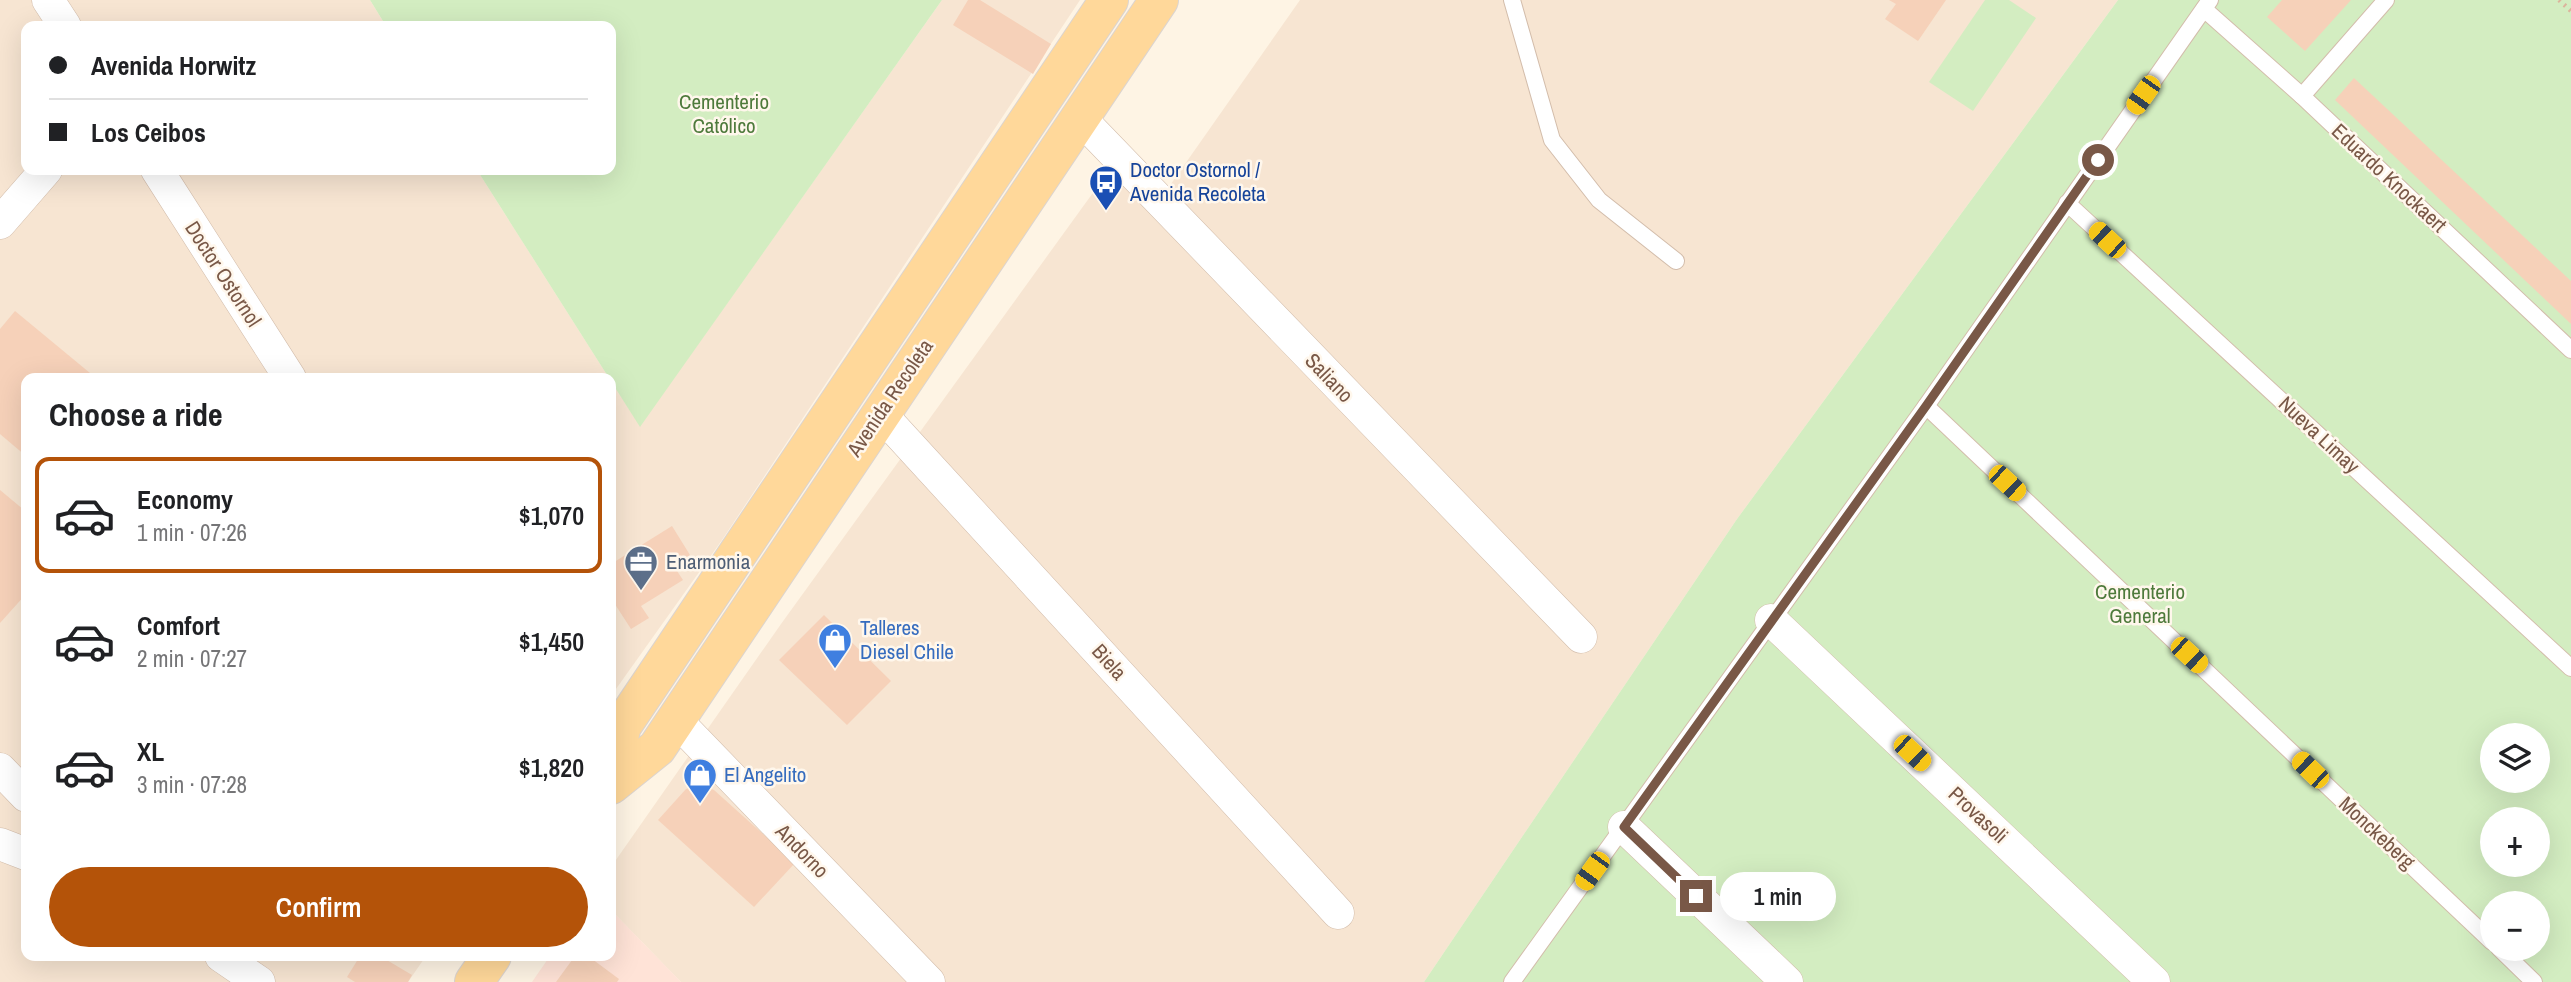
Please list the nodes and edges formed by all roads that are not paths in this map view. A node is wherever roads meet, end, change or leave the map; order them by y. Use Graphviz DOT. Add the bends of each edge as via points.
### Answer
graph roads {
  1 [pos="48,0"];
  2 [pos="1109,0"];
  3 [pos="1159,0"];
  4 [pos="1512,0"];
  5 [pos="2385,0"];
  6 [pos="2207,5"];
  7 [pos="62,21"];
  8 [pos="2302,96"];
  9 [pos="1079,117"];
  10 [pos="42,175"];
  11 [pos="160,175"];
  12 [pos="2067,202"];
  13 [pos="0,223"];
  14 [pos="1676,261"];
  15 [pos="2571,350"];
  16 [pos="287,373"];
  17 [pos="1926,406"];
  18 [pos="880,413"];
  19 [pos="1771,620"];
  20 [pos="1581,638"];
  21 [pos="2571,668"];
  22 [pos="676,720"];
  23 [pos="616,750"];
  24 [pos="0,769"];
  25 [pos="616,781"];
  26 [pos="21,791"];
  27 [pos="1624,827"];
  28 [pos="0,844"];
  29 [pos="21,852"];
  30 [pos="1338,913"];
  31 [pos="2480,931"];
  32 [pos="228,961"];
  33 [pos="489,961"];
  34 [pos="2512,961"];
  35 [pos="259,982"];
  36 [pos="474,982"];
  37 [pos="929,982"];
  38 [pos="1513,982"];
  39 [pos="1787,982"];
  40 [pos="2154,982"];
  41 [pos="2534,982"];
  1 -- 7 [label="street"];
  2 -- 23 [label="main road, Avenida Recoleta" via="622,726"];
  3 -- 9 [label="main road, Avenida Recoleta"];
  4 -- 14 [label="lane" via="1552,140 1599,200"];
  5 -- 8 [label="lane"];
  6 -- 8 [label="lane, Eduardo Knockaert"];
  6 -- 12 [label="lane"];
  8 -- 15 [label="lane, Eduardo Knockaert"];
  9 -- 18 [label="main road, Avenida Recoleta"];
  9 -- 20 [label="street, Saliano"];
  10 -- 13 [label="street"];
  11 -- 16 [label="street, Doctor Ostornol"];
  12 -- 17 [label="lane"];
  12 -- 21 [label="lane, Nueva Limay"];
  17 -- 19 [label="lane"];
  17 -- 31 [label="lane, Monckeberg"];
  18 -- 22 [label="main road, Avenida Recoleta"];
  18 -- 30 [label="street, Biela"];
  19 -- 27 [label="lane"];
  19 -- 40 [label="street, Provasoli"];
  22 -- 25 [label="main road, Avenida Recoleta" via="657,748"];
  22 -- 37 [label="street, Andorno"];
  24 -- 26 [label="street"];
  27 -- 38 [label="lane"];
  27 -- 39 [label="street"];
  28 -- 29 [label="street"];
  32 -- 35 [label="street"];
  33 -- 36 [label="main road"];
  34 -- 41 [label="lane"];
}
